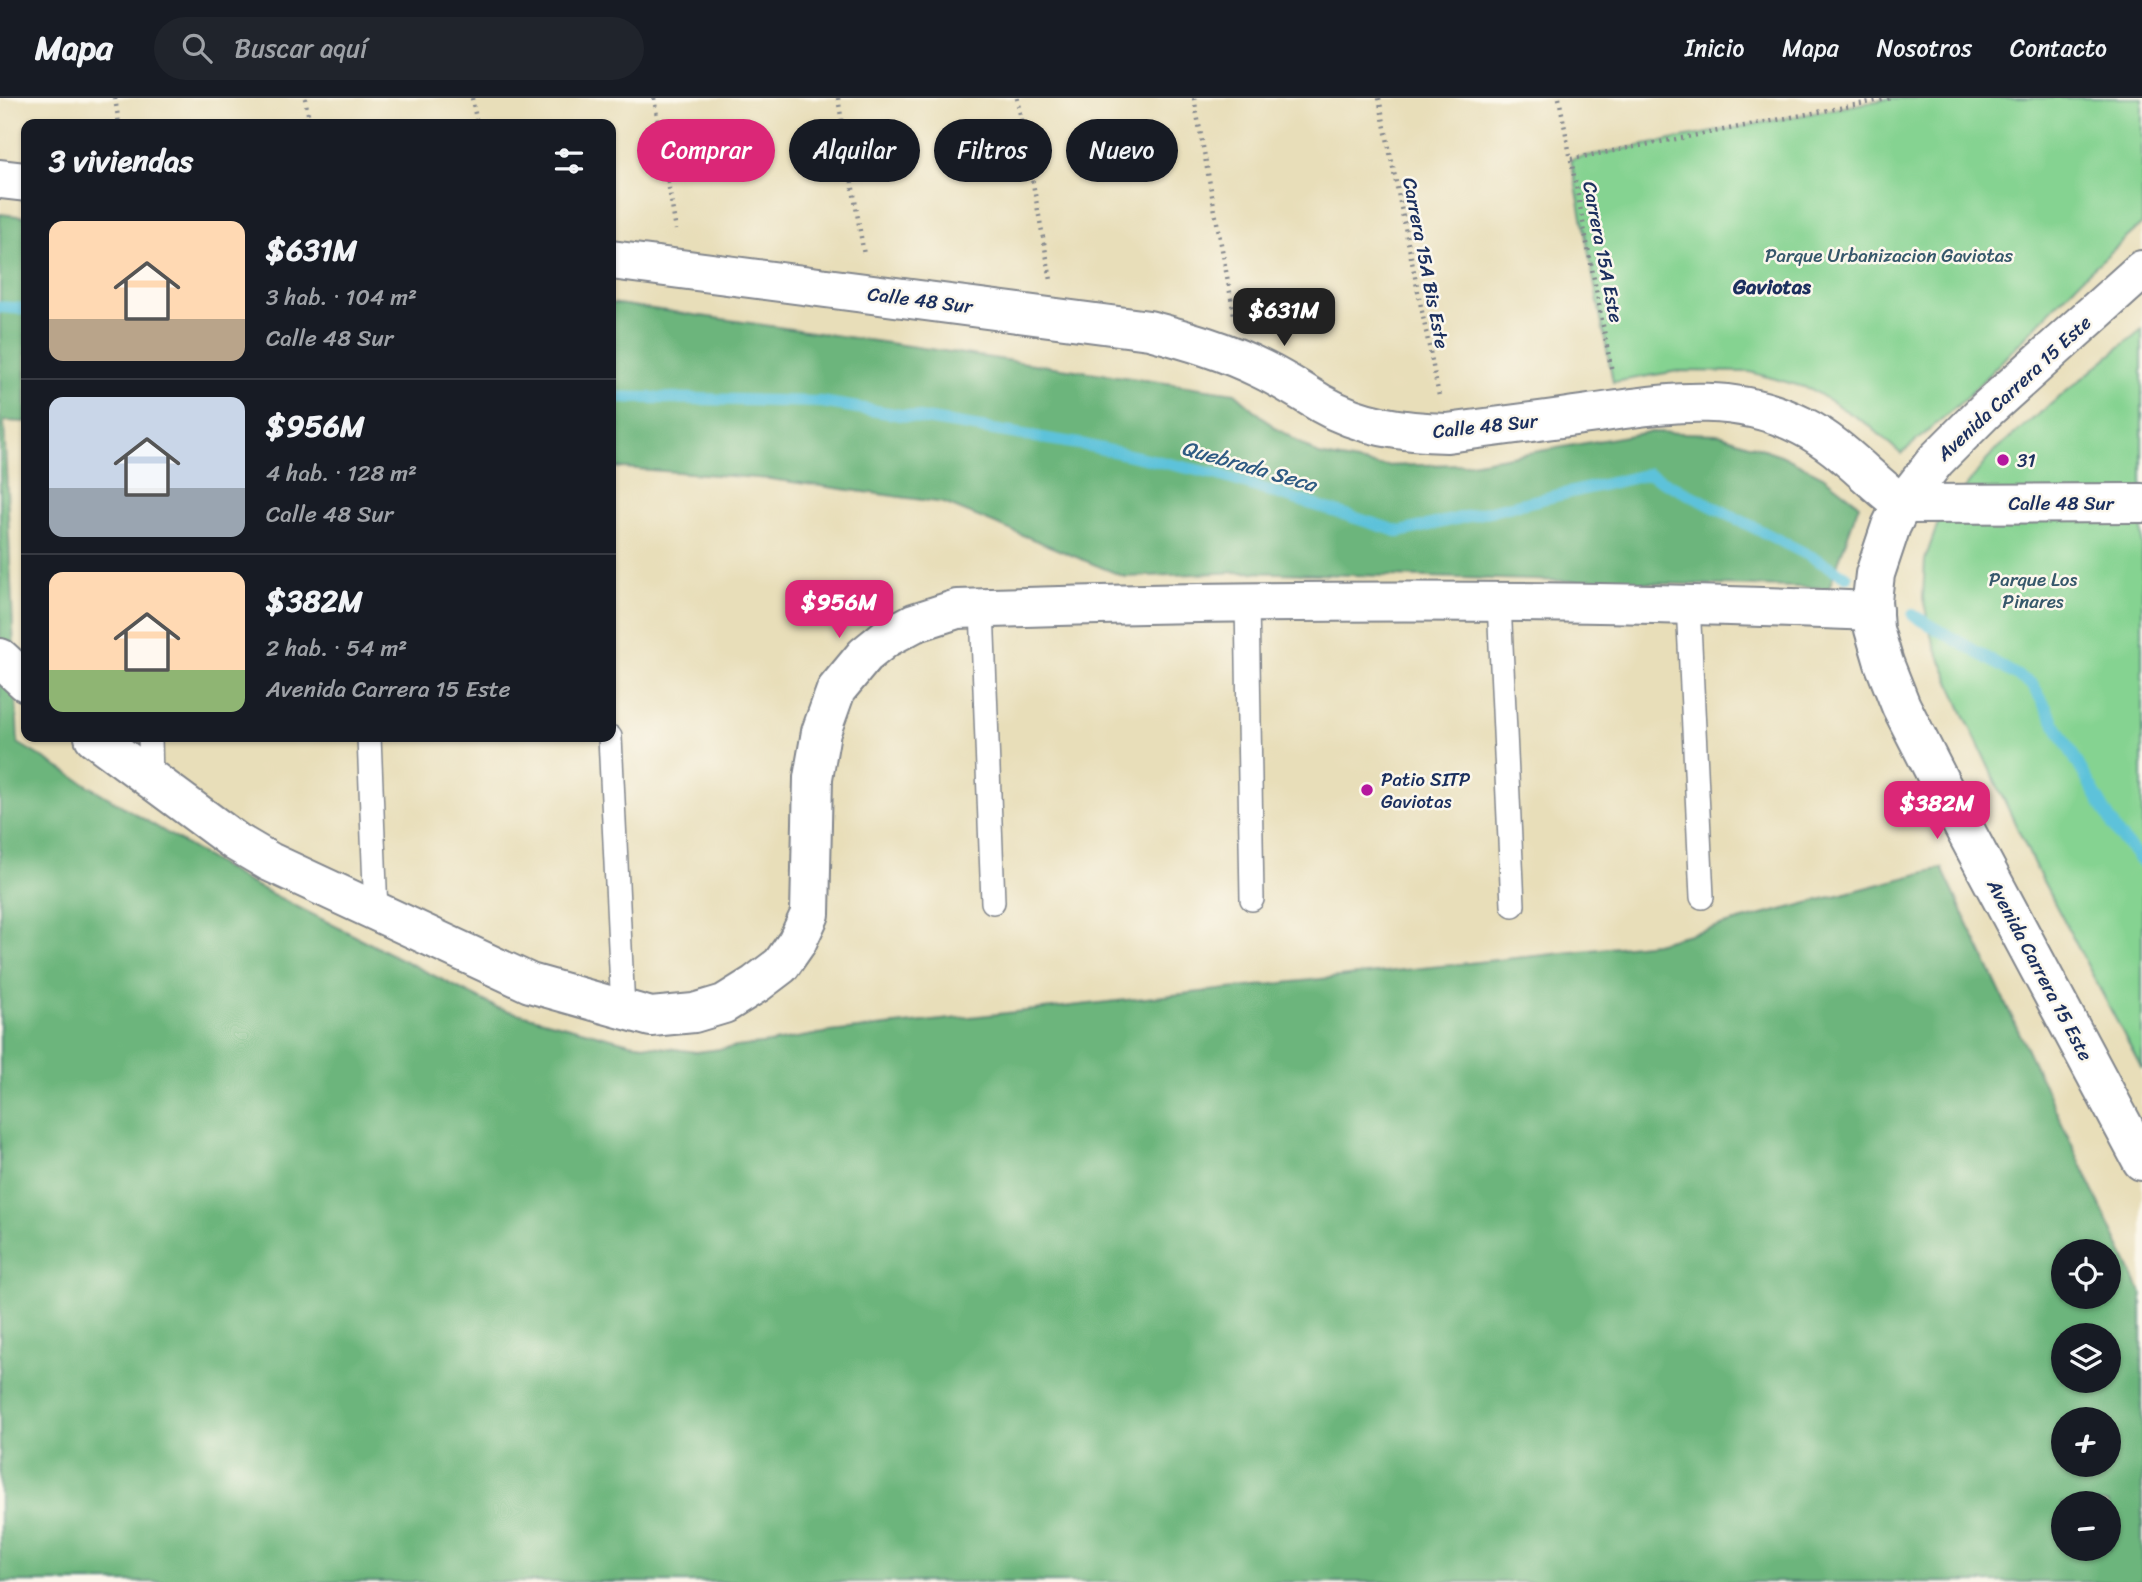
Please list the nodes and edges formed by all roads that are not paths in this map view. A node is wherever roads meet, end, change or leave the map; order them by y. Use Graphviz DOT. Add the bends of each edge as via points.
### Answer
graph roads {
  1 [pos="0,179"];
  2 [pos="21,181"];
  3 [pos="616,261"];
  4 [pos="2142,270"];
  5 [pos="2142,503"];
  6 [pos="1902,504"];
  7 [pos="1247,602"];
  8 [pos="1499,602"];
  9 [pos="1688,603"];
  10 [pos="982,608"];
  11 [pos="1873,611"];
  12 [pos="0,658"];
  13 [pos="21,677"];
  14 [pos="101,742"];
  15 [pos="149,742"];
  16 [pos="369,742"];
  17 [pos="610,742"];
  18 [pos="151,779"];
  19 [pos="1702,897"];
  20 [pos="1252,899"];
  21 [pos="993,902"];
  22 [pos="1513,905"];
  23 [pos="376,912"];
  24 [pos="623,1010"];
  25 [pos="2142,1160"];
  1 -- 2 [label="street"];
  3 -- 6 [label="street, Calle 48 Sur" via="1149,330 1242,360 1352,418 1415,433 1447,433 1702,401 1755,407 1780,415 1826,441"];
  4 -- 6 [label="street, Avenida Carrera 15 Este" via="1986,410 1936,460"];
  5 -- 6 [label="street, Calle 48 Sur"];
  6 -- 11 [label="street, Avenida Carrera 15 Este" via="1877,565"];
  7 -- 8 [label="street"];
  7 -- 10 [label="street"];
  7 -- 20 [label="lane"];
  8 -- 9 [label="street"];
  8 -- 22 [label="lane"];
  9 -- 11 [label="street"];
  9 -- 19 [label="lane"];
  10 -- 21 [label="lane"];
  10 -- 24 [label="street" via="957,609 886,638 865,654 836,690 821,732 813,778 810,914 782,965 724,1004 694,1013 651,1017"];
  11 -- 25 [label="street, Avenida Carrera 15 Este" via="1884,663 1901,706"];
  12 -- 13 [label="street"];
  14 -- 18 [label="street"];
  15 -- 18 [label="lane"];
  16 -- 23 [label="lane"];
  17 -- 24 [label="lane"];
  18 -- 23 [label="street" via="236,842"];
  23 -- 24 [label="street" via="530,983"];
}
